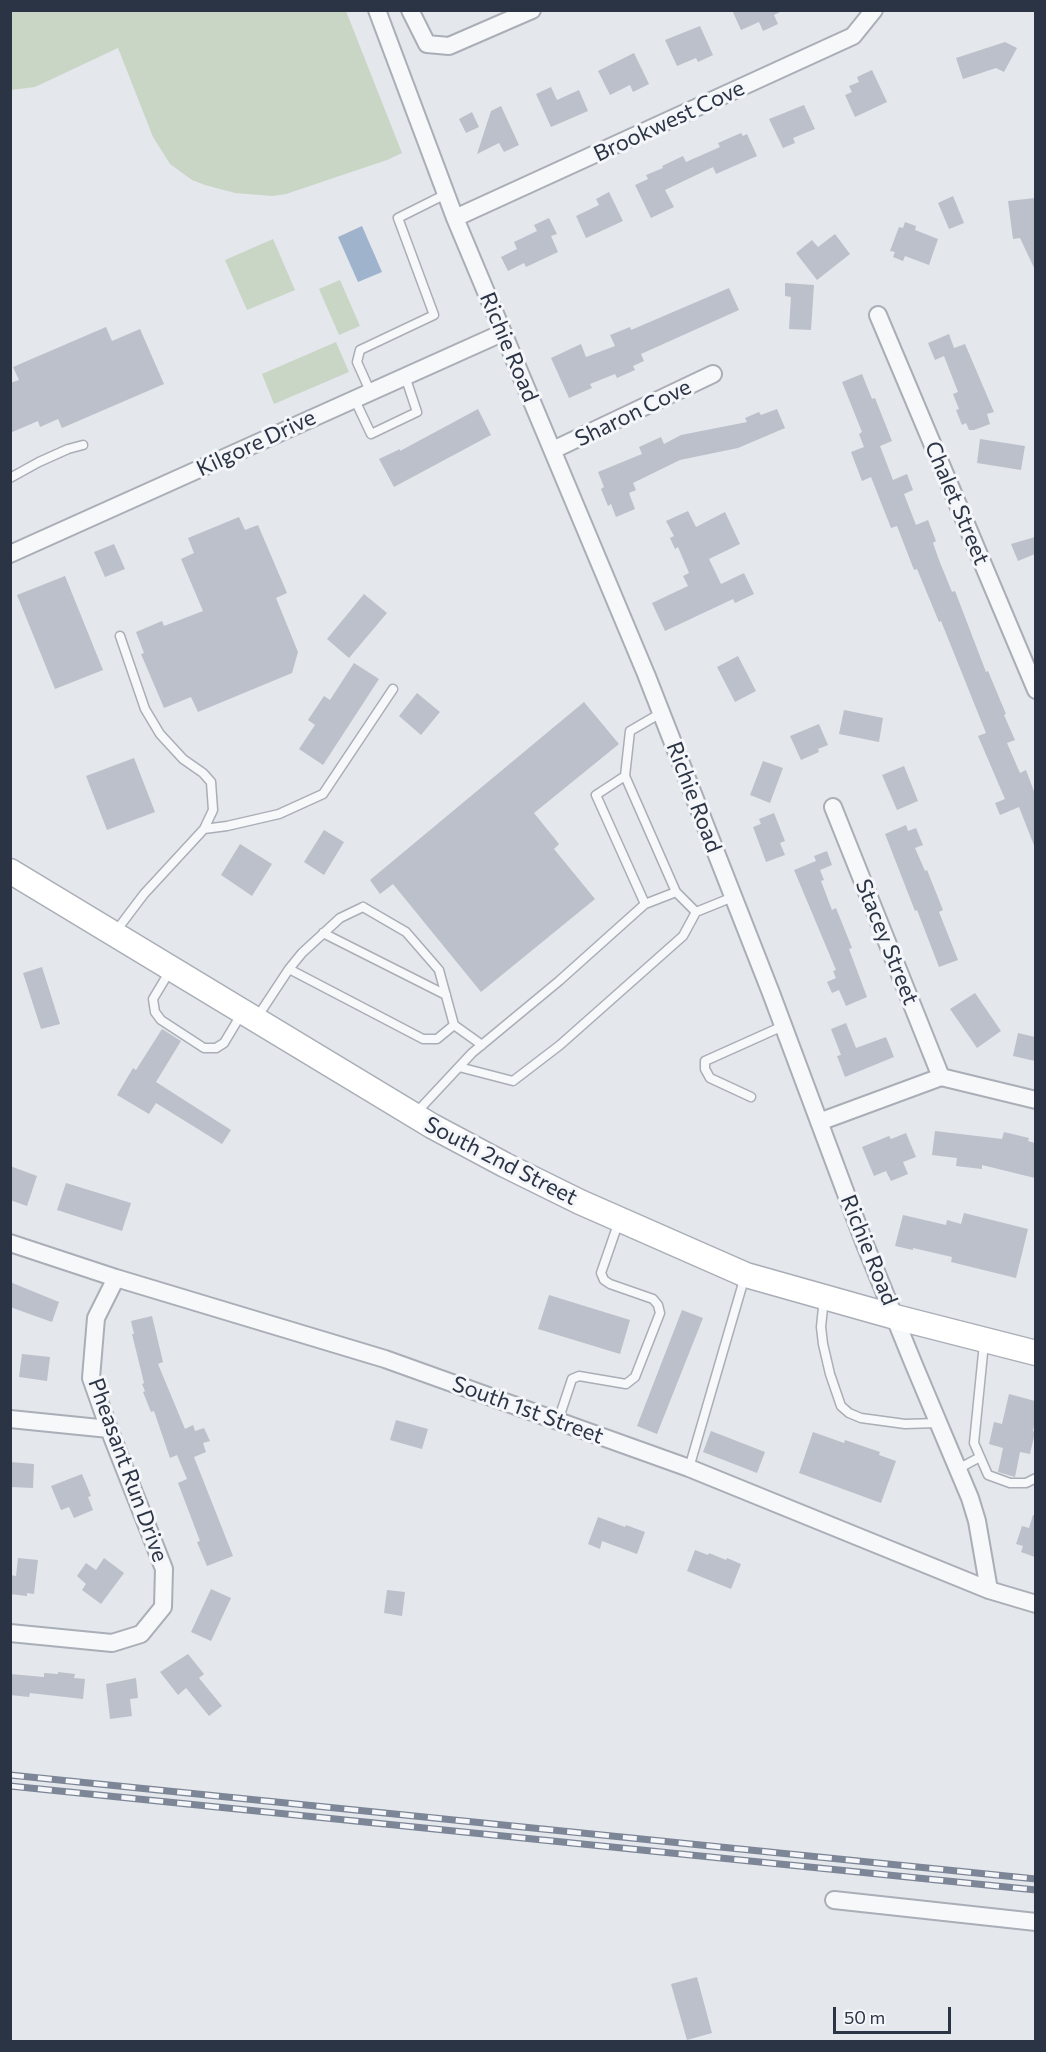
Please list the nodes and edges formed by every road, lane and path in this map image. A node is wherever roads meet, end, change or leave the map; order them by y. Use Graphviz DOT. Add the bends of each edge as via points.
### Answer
graph roads {
  1 [pos="377,10"];
  2 [pos="410,10"];
  3 [pos="532,10"];
  4 [pos="874,10"];
  5 [pos="446,194"];
  6 [pos="455,218"];
  7 [pos="878,315"];
  8 [pos="502,333"];
  9 [pos="713,374"];
  10 [pos="405,376"];
  11 [pos="362,395"];
  12 [pos="83,445"];
  13 [pos="553,450"];
  14 [pos="10,478"];
  15 [pos="10,554"];
  16 [pos="120,636"];
  17 [pos="393,689"];
  18 [pos="1035,690"];
  19 [pos="661,713"];
  20 [pos="625,776"];
  21 [pos="833,807"];
  22 [pos="204,829"];
  23 [pos="10,871"];
  24 [pos="676,892"];
  25 [pos="733,897"];
  26 [pos="645,904"];
  27 [pos="696,912"];
  28 [pos="323,933"];
  29 [pos="114,934"];
  30 [pos="171,969"];
  31 [pos="288,969"];
  32 [pos="446,994"];
  33 [pos="249,1016"];
  34 [pos="454,1025"];
  35 [pos="783,1026"];
  36 [pos="482,1045"];
  37 [pos="459,1067"];
  38 [pos="941,1077"];
  39 [pos="751,1097"];
  40 [pos="1035,1100"];
  41 [pos="414,1115"];
  42 [pos="819,1122"];
  43 [pos="619,1220"];
  44 [pos="10,1244"];
  45 [pos="746,1275"];
  46 [pos="116,1278"];
  47 [pos="824,1298"];
  48 [pos="895,1317"];
  49 [pos="984,1340"];
  50 [pos="1035,1353"];
  51 [pos="10,1419"];
  52 [pos="558,1421"];
  53 [pos="938,1423"];
  54 [pos="109,1429"];
  55 [pos="980,1457"];
  56 [pos="689,1468"];
  57 [pos="958,1469"];
  58 [pos="1035,1478"];
  59 [pos="989,1590"];
  60 [pos="1035,1604"];
  61 [pos="10,1633"];
  62 [pos="834,1900"];
  63 [pos="1035,1922"];
  1 -- 5 [label="street, Richie Road"];
  2 -- 3 [label="street" via="427,44 449,46"];
  4 -- 6 [label="street, Brookwest Cove" via="853,36"];
  5 -- 6 [label="street, Richie Road"];
  5 -- 11 [label="lane" via="398,218 434,315 360,351 357,362"];
  6 -- 8 [label="street, Richie Road"];
  7 -- 18 [label="street, Chalet Street"];
  8 -- 10 [label="street, Kilgore Drive"];
  8 -- 13 [label="street, Richie Road"];
  9 -- 13 [label="street, Sharon Cove"];
  10 -- 11 [label="street, Kilgore Drive"];
  10 -- 11 [label="lane" via="417,412 371,434"];
  11 -- 15 [label="street, Kilgore Drive"];
  12 -- 14 [label="lane"];
  13 -- 19 [label="street, Richie Road"];
  16 -- 22 [label="lane" via="145,709 160,734 211,782 213,810"];
  17 -- 22 [label="lane" via="323,794 279,814"];
  19 -- 20 [label="lane" via="630,731"];
  19 -- 25 [label="street, Richie Road"];
  20 -- 24 [label="lane"];
  20 -- 26 [label="lane" via="596,795"];
  21 -- 38 [label="street, Stacey Street"];
  22 -- 29 [label="lane" via="144,894"];
  23 -- 29 [label="main road, South 2nd Street"];
  24 -- 26 [label="lane"];
  24 -- 27 [label="lane"];
  25 -- 27 [label="lane"];
  25 -- 35 [label="street, Richie Road"];
  26 -- 36 [label="lane"];
  27 -- 37 [label="lane" via="683,936 560,1045 513,1081"];
  28 -- 31 [label="lane"];
  28 -- 32 [label="lane"];
  28 -- 32 [label="lane" via="340,918 363,907 406,932 439,970"];
  29 -- 30 [label="main road, South 2nd Street"];
  30 -- 33 [label="main road, South 2nd Street"];
  30 -- 33 [label="lane" via="153,999 155,1012 204,1048 209,1050 224,1043"];
  31 -- 33 [label="lane"];
  31 -- 34 [label="lane" via="423,1039 437,1039"];
  32 -- 34 [label="lane"];
  33 -- 41 [label="main road, South 2nd Street"];
  34 -- 36 [label="lane"];
  35 -- 39 [label="lane" via="705,1061 710,1078"];
  35 -- 42 [label="street, Richie Road"];
  36 -- 37 [label="lane"];
  37 -- 41 [label="lane"];
  38 -- 40 [label="street"];
  38 -- 42 [label="street"];
  41 -- 43 [label="main road, South 2nd Street" via="505,1165"];
  42 -- 48 [label="street, Richie Road"];
  43 -- 45 [label="main road, South 2nd Street"];
  43 -- 52 [label="lane" via="601,1273 604,1280 652,1299 660,1313 635,1377 626,1384 579,1376 572,1379"];
  44 -- 46 [label="street, South 1st Street"];
  45 -- 47 [label="main road, South 2nd Street"];
  45 -- 56 [label="lane"];
  46 -- 52 [label="street, South 1st Street" via="385,1359"];
  46 -- 54 [label="street, Pheasant Run Drive" via="96,1318 91,1378"];
  47 -- 48 [label="main road, South 2nd Street"];
  47 -- 53 [label="lane" via="823,1344 841,1406 861,1418 905,1424"];
  48 -- 49 [label="main road, South 2nd Street"];
  48 -- 53 [label="street, Richie Road"];
  49 -- 50 [label="main road, South 2nd Street"];
  49 -- 55 [label="lane" via="974,1443"];
  51 -- 54 [label="street"];
  52 -- 56 [label="street, South 1st Street"];
  53 -- 57 [label="street, Richie Road"];
  54 -- 61 [label="street, Pheasant Run Drive" via="164,1569 164,1607 141,1634 112,1643"];
  55 -- 57 [label="lane"];
  55 -- 58 [label="lane" via="988,1475 1010,1483 1026,1483"];
  56 -- 59 [label="street, South 1st Street"];
  57 -- 59 [label="street, Richie Road" via="977,1521"];
  59 -- 60 [label="street, South 1st Street"];
  62 -- 63 [label="street"];
}
